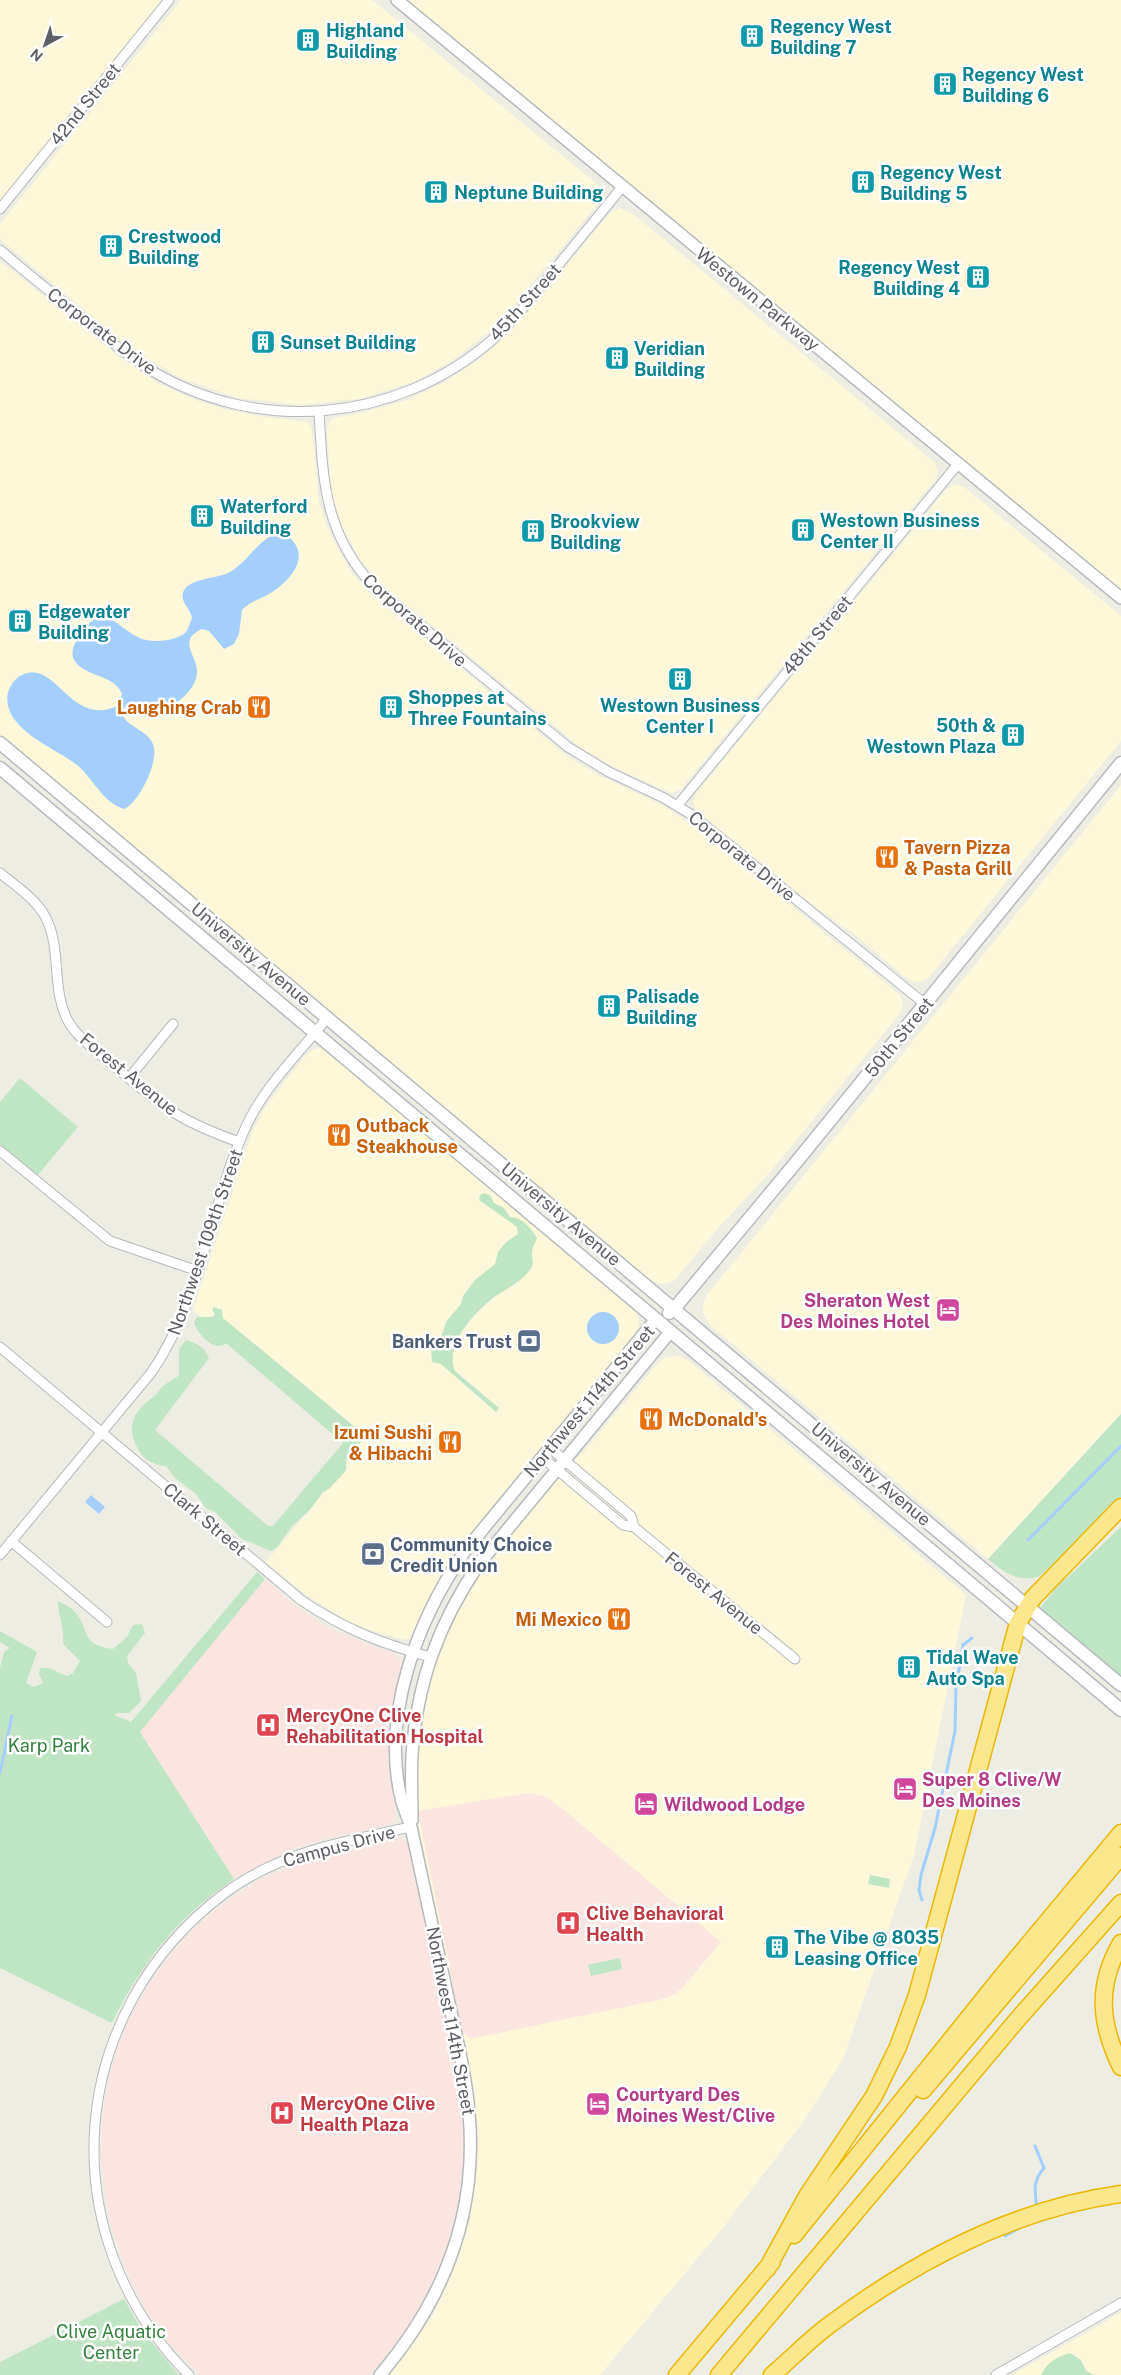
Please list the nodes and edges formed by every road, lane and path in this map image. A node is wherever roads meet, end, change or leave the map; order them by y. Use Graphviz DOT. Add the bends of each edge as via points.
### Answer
graph roads {
  1 [pos="169,0"];
  2 [pos="396,0"];
  3 [pos="622,187"];
  4 [pos="0,209"];
  5 [pos="0,250"];
  6 [pos="319,412"];
  7 [pos="958,464"];
  8 [pos="1121,598"];
  9 [pos="0,743"];
  10 [pos="1121,763"];
  11 [pos="0,768"];
  12 [pos="677,806"];
  13 [pos="0,873"];
  14 [pos="925,1004"];
  15 [pos="327,1018"];
  16 [pos="173,1024"];
  17 [pos="314,1033"];
  18 [pos="129,1078"];
  19 [pos="240,1142"];
  20 [pos="0,1151"];
  21 [pos="198,1271"];
  22 [pos="674,1310"];
  23 [pos="656,1319"];
  24 [pos="671,1331"];
  25 [pos="0,1347"];
  26 [pos="101,1432"];
  27 [pos="546,1453"];
  28 [pos="561,1465"];
  29 [pos="1121,1507"];
  30 [pos="1121,1515"];
  31 [pos="11,1541"];
  32 [pos="1081,1550"];
  33 [pos="0,1555"];
  34 [pos="1028,1607"];
  35 [pos="107,1622"];
  36 [pos="1018,1623"];
  37 [pos="413,1652"];
  38 [pos="430,1657"];
  39 [pos="795,1659"];
  40 [pos="1121,1685"];
  41 [pos="1121,1710"];
  42 [pos="411,1827"];
  43 [pos="1121,1833"];
  44 [pos="1121,1856"];
  45 [pos="1121,1903"];
  46 [pos="1121,1943"];
  47 [pos="1121,2067"];
  48 [pos="845,2174"];
  49 [pos="1121,2194"];
  50 [pos="766,2269"];
  51 [pos="1121,2303"];
  52 [pos="189,2375"];
  53 [pos="380,2375"];
  54 [pos="677,2375"];
  55 [pos="719,2375"];
  56 [pos="772,2375"];
  57 [pos="996,2375"];
  1 -- 4 [label="street, 42nd Street"];
  2 -- 3 [label="street, Westown Parkway"];
  3 -- 6 [label="street, 45th Street" via="508,324 465,361 403,394 361,406"];
  3 -- 7 [label="street, Westown Parkway"];
  5 -- 6 [label="street, Corporate Drive" via="116,346 166,379 194,392 237,405 281,412"];
  6 -- 12 [label="street, Corporate Drive" via="323,482 329,511 344,546 365,578 568,747"];
  7 -- 8 [label="street, Westown Parkway"];
  7 -- 12 [label="street, 48th Street"];
  9 -- 15 [label="main road, University Avenue"];
  10 -- 14 [label="main road, 50th Street"];
  11 -- 17 [label="main road, University Avenue"];
  12 -- 14 [label="street, Corporate Drive"];
  13 -- 18 [label="street, Forest Avenue" via="36,904 45,917 54,947 60,998 69,1021 85,1041"];
  14 -- 22 [label="main road, 50th Street"];
  15 -- 17 [label="street, Northwest 109th Street"];
  15 -- 22 [label="main road, University Avenue"];
  16 -- 18 [label="street"];
  17 -- 19 [label="street, Northwest 109th Street" via="273,1082"];
  17 -- 23 [label="main road, University Avenue"];
  18 -- 19 [label="street, Forest Avenue" via="187,1121"];
  19 -- 21 [label="street, Northwest 109th Street"];
  20 -- 21 [label="street" via="110,1241"];
  21 -- 26 [label="street, Northwest 109th Street" via="177,1331 165,1353"];
  22 -- 23 [label="main road, Northwest 114th Street"];
  22 -- 24 [label="main road, Northwest 114th Street"];
  22 -- 34 [label="main road, University Avenue"];
  23 -- 24 [label="main road, University Avenue"];
  23 -- 27 [label="street, Northwest 114th Street"];
  24 -- 28 [label="street, Northwest 114th Street"];
  24 -- 36 [label="main road, University Avenue"];
  25 -- 26 [label="street, Clark Street"];
  26 -- 31 [label="street, Northwest 109th Street"];
  26 -- 37 [label="street, Clark Street" via="301,1600 330,1620 366,1637"];
  27 -- 28 [label="street, Forest Avenue"];
  27 -- 37 [label="street, Northwest 114th Street" via="450,1573 428,1614"];
  28 -- 38 [label="street, Northwest 114th Street" via="478,1564 444,1622"];
  28 -- 39 [label="street, Forest Avenue" via="623,1525 634,1528"];
  29 -- 32 [label="highway"];
  30 -- 32 [label="highway"];
  31 -- 33 [label="street, Northwest 109th Street"];
  31 -- 35 [label="street"];
  32 -- 34 [label="highway"];
  34 -- 36 [label="highway"];
  34 -- 40 [label="main road, University Avenue"];
  36 -- 41 [label="main road, University Avenue"];
  36 -- 50 [label="highway" via="917,1995 898,2047 874,2096 808,2196"];
  37 -- 38 [label="street, Clark Street"];
  37 -- 42 [label="street, Northwest 114th Street" via="403,1687 396,1748 401,1798"];
  38 -- 42 [label="street, Northwest 114th Street" via="416,1721"];
  42 -- 52 [label="street, Campus Drive" via="296,1855 271,1865 226,1893 199,1914 153,1966 118,2026 100,2084 93,2134 95,2185 103,2226 129,2296 152,2332"];
  42 -- 53 [label="street, Northwest 114th Street" via="466,2086 471,2139 469,2184 459,2234 434,2297 411,2335"];
  43 -- 48 [label="highway" via="1003,1974"];
  44 -- 48 [label="highway" via="910,2107"];
  45 -- 55 [label="highway" via="1017,2020"];
  46 -- 47 [label="highway" via="1105,1980 1103,2004 1105,2027"];
  48 -- 50 [label="highway"];
  49 -- 56 [label="highway" via="1036,2213 971,2238 917,2265 832,2323"];
  50 -- 54 [label="highway"];
  51 -- 57 [label="street"];
}
